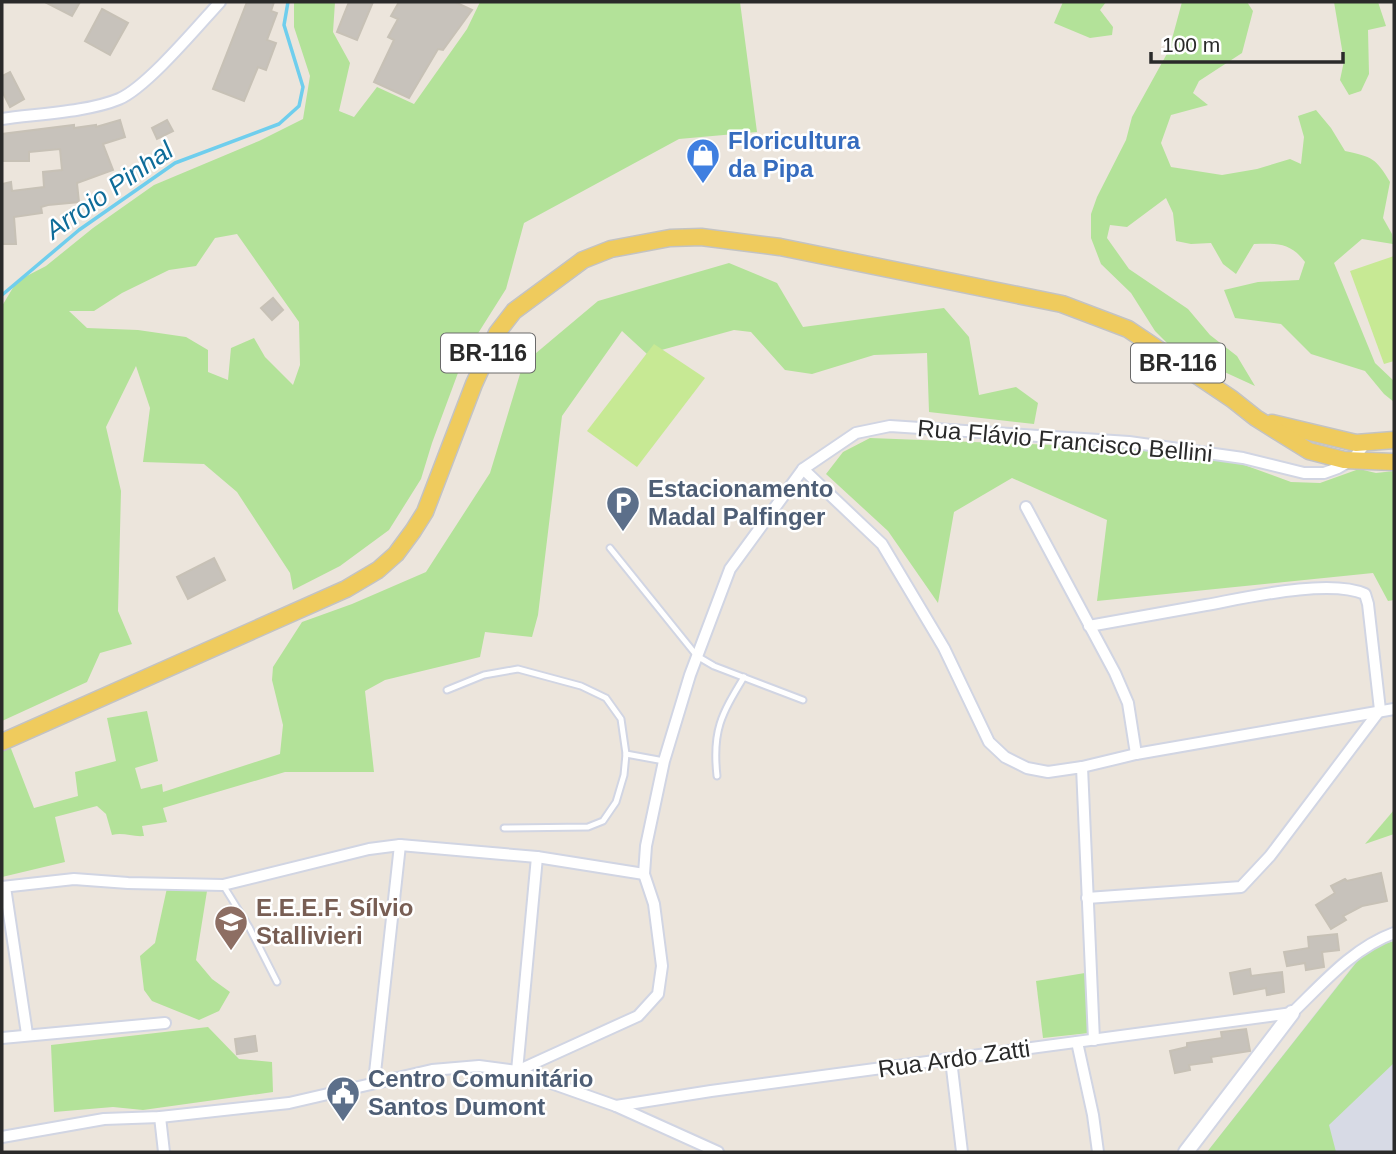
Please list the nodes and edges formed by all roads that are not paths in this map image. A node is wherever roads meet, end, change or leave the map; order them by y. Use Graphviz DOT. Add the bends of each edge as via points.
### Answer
graph roads {
  1 [pos="220,2"];
  2 [pos="2,119"];
  3 [pos="1256,418"];
  4 [pos="1394,440"];
  5 [pos="1366,443"];
  6 [pos="1352,460"];
  7 [pos="1394,462"];
  8 [pos="803,469"];
  9 [pos="1026,507"];
  10 [pos="610,548"];
  11 [pos="1089,626"];
  12 [pos="697,656"];
  13 [pos="744,677"];
  14 [pos="447,690"];
  15 [pos="803,700"];
  16 [pos="1394,709"];
  17 [pos="1380,710"];
  18 [pos="2,742"];
  19 [pos="626,754"];
  20 [pos="1136,754"];
  21 [pos="664,761"];
  22 [pos="1082,767"];
  23 [pos="717,776"];
  24 [pos="504,828"];
  25 [pos="400,845"];
  26 [pos="537,857"];
  27 [pos="644,874"];
  28 [pos="223,885"];
  29 [pos="3,887"];
  30 [pos="1087,898"];
  31 [pos="1394,933"];
  32 [pos="277,982"];
  33 [pos="1292,1013"];
  34 [pos="165,1023"];
  35 [pos="27,1034"];
  36 [pos="2,1038"];
  37 [pos="1094,1040"];
  38 [pos="1077,1042"];
  39 [pos="951,1060"];
  40 [pos="517,1071"];
  41 [pos="374,1082"];
  42 [pos="616,1106"];
  43 [pos="160,1117"];
  44 [pos="2,1138"];
  45 [pos="164,1152"];
  46 [pos="718,1152"];
  47 [pos="962,1152"];
  48 [pos="1098,1152"];
  49 [pos="1186,1152"];
  1 -- 2 [label="street" via="151,74 121,98"];
  3 -- 5 [label="main road, BR-116" via="1327,438"];
  3 -- 6 [label="main road, BR-116" via="1309,451"];
  3 -- 18 [label="main road, BR-116" via="1128,330 1062,304 741,241 670,238 611,249 583,260 547,285 514,311 497,333 425,512 396,554 378,570 345,589"];
  4 -- 5 [label="main road, BR-116"];
  5 -- 6 [label="street, Rua Flávio Francisco Bellini"];
  6 -- 7 [label="main road, BR-116"];
  6 -- 8 [label="street, Rua Flávio Francisco Bellini" via="1324,473 1304,473 1244,458 1129,442 890,426 856,433"];
  8 -- 12 [label="street, Rua Flávio Francisco Bellini" via="730,569"];
  8 -- 22 [label="street" via="882,544 944,649 989,742 1004,757 1027,768 1048,772"];
  9 -- 11 [label="street"];
  10 -- 12 [label="lane"];
  11 -- 17 [label="street" via="1266,594 1355,589 1365,594 1368,604"];
  11 -- 20 [label="street" via="1128,703"];
  12 -- 13 [label="lane"];
  12 -- 21 [label="street, Rua Flávio Francisco Bellini"];
  13 -- 15 [label="lane"];
  13 -- 23 [label="lane" via="718,728"];
  14 -- 19 [label="lane" via="484,675 518,669 581,686 607,698 621,719"];
  16 -- 17 [label="street"];
  17 -- 20 [label="street"];
  17 -- 30 [label="street" via="1270,856 1241,887"];
  19 -- 21 [label="lane"];
  19 -- 24 [label="lane" via="616,802 603,821 588,827"];
  20 -- 22 [label="street"];
  21 -- 27 [label="street, Rua Flávio Francisco Bellini"];
  22 -- 30 [label="street"];
  25 -- 26 [label="street"];
  25 -- 28 [label="street"];
  25 -- 41 [label="street"];
  26 -- 27 [label="street"];
  26 -- 40 [label="street"];
  27 -- 40 [label="street" via="654,904 662,966 658,994 638,1016"];
  28 -- 29 [label="street" via="74,879"];
  28 -- 32 [label="lane"];
  29 -- 35 [label="street"];
  30 -- 37 [label="street"];
  31 -- 33 [label="street" via="1357,952"];
  33 -- 37 [label="street, Rua Ardo Zatti"];
  33 -- 49 [label="street"];
  34 -- 35 [label="street"];
  35 -- 36 [label="street"];
  37 -- 38 [label="street, Rua Ardo Zatti"];
  38 -- 39 [label="street, Rua Ardo Zatti"];
  38 -- 48 [label="street"];
  39 -- 42 [label="street, Rua Ardo Zatti"];
  39 -- 47 [label="street"];
  40 -- 41 [label="street" via="479,1066"];
  40 -- 42 [label="street"];
  41 -- 43 [label="street" via="289,1103"];
  42 -- 46 [label="street"];
  43 -- 44 [label="street" via="104,1119"];
  43 -- 45 [label="street"];
}
